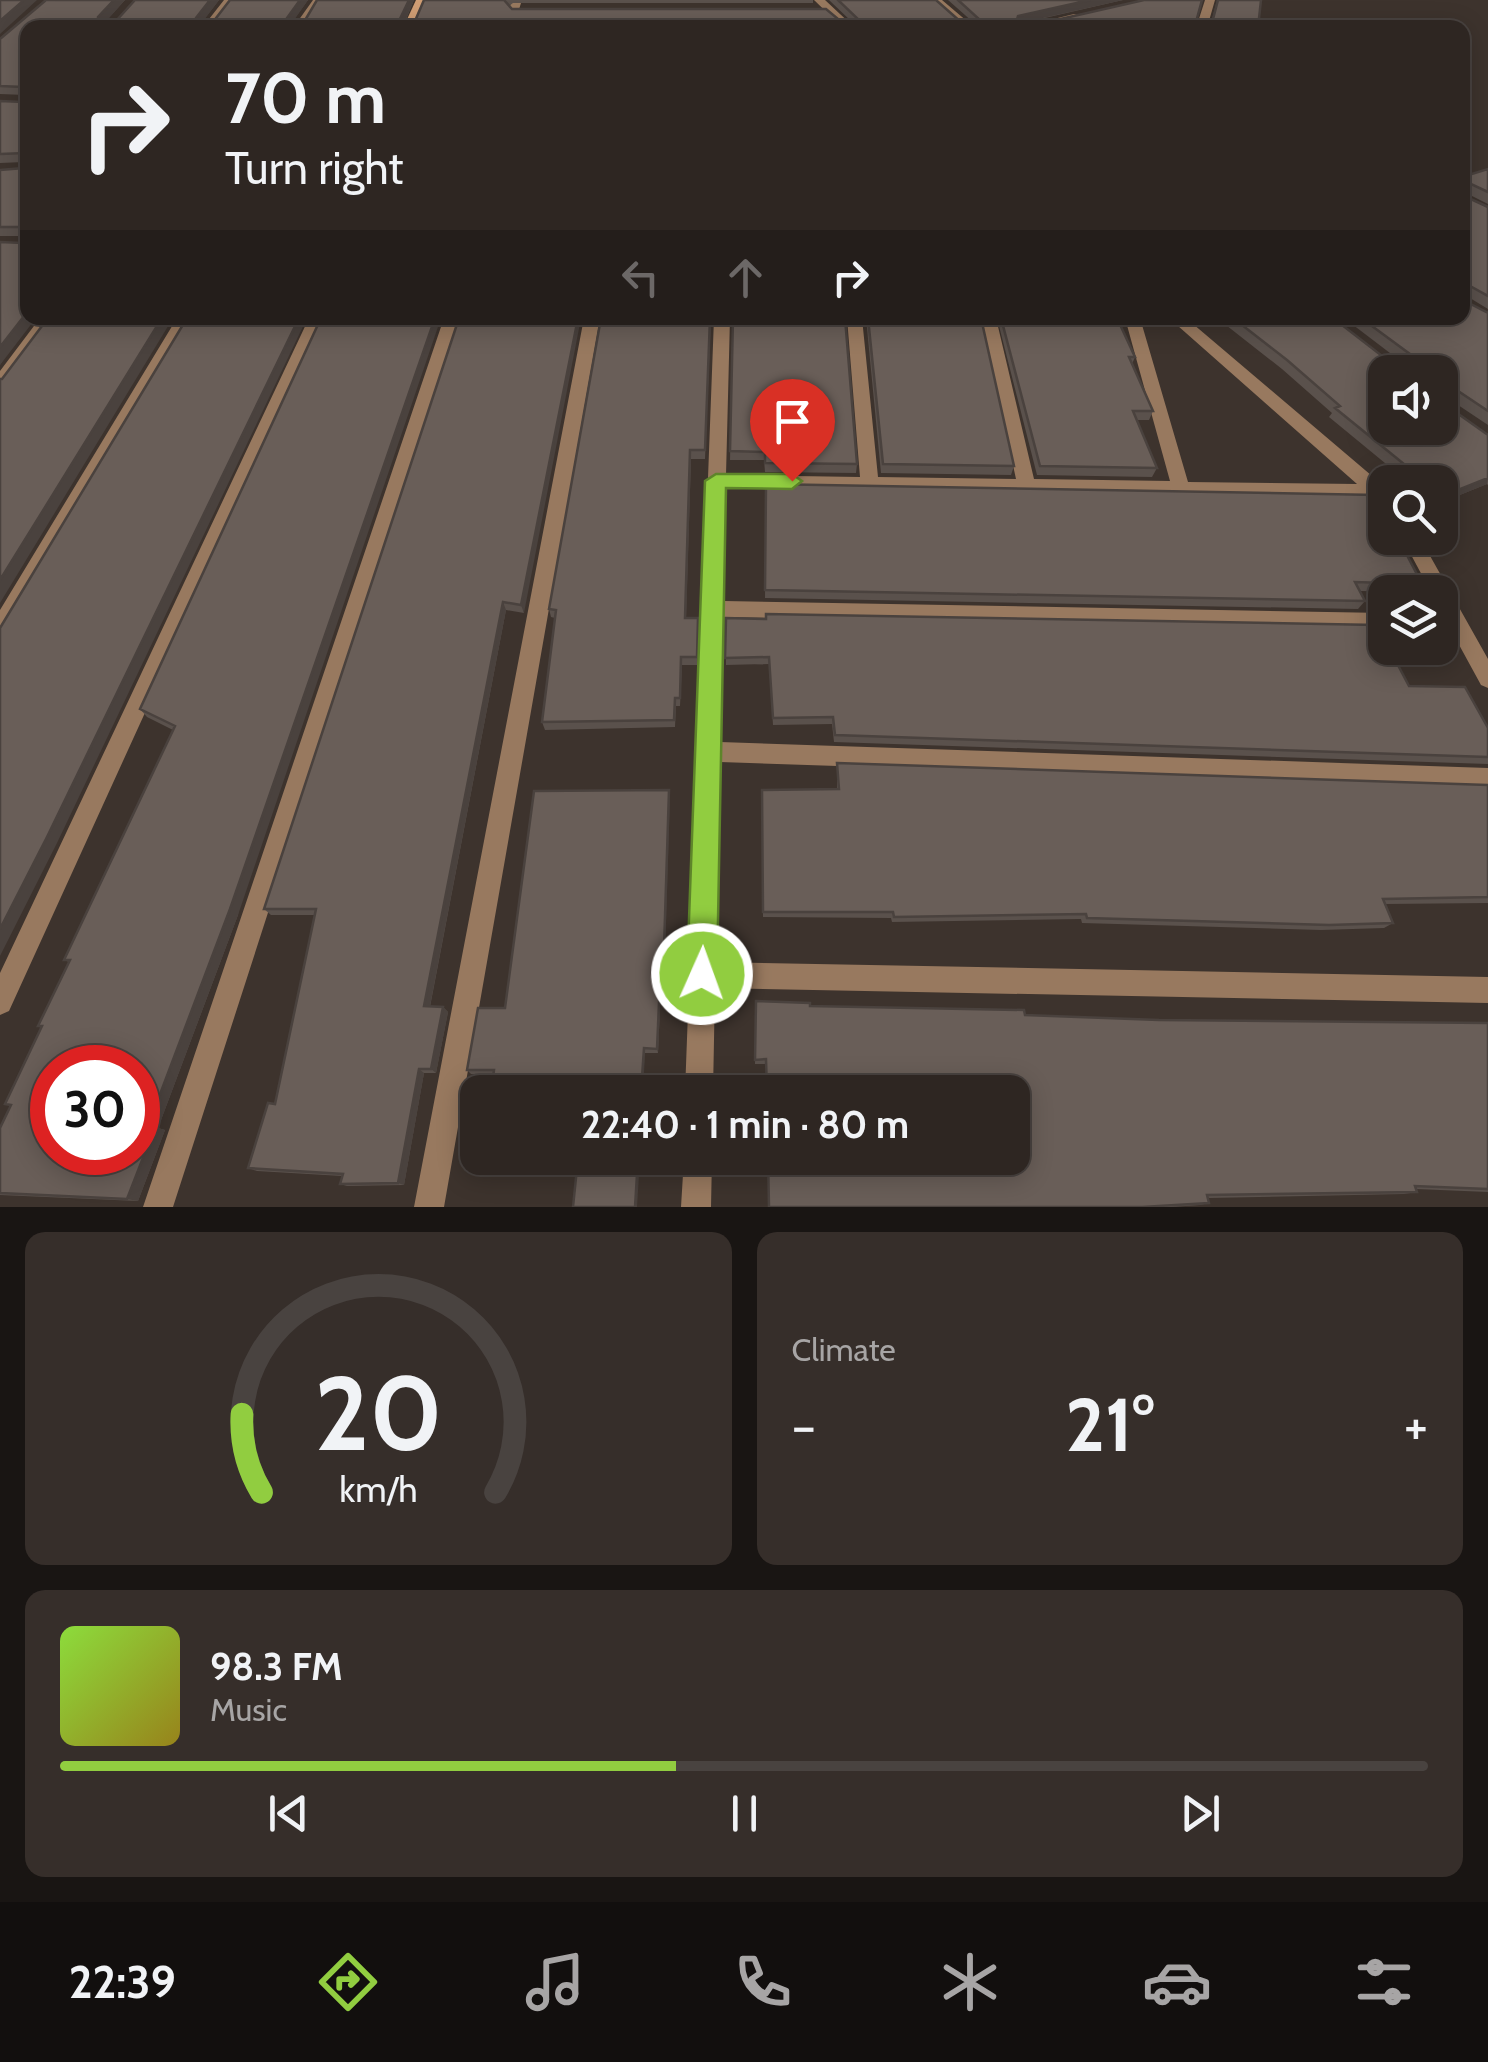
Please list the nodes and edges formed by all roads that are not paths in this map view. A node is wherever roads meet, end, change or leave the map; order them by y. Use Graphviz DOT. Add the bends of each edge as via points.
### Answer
graph roads {
  1 [pos="229,0"];
  2 [pos="819,0"];
  3 [pos="936,0"];
  4 [pos="515,5"];
  5 [pos="533,10"];
  6 [pos="810,10"];
  7 [pos="830,10"];
  8 [pos="1079,16"];
  9 [pos="213,20"];
  10 [pos="841,20"];
  11 [pos="960,20"];
  12 [pos="1060,20"];
  13 [pos="43,325"];
  14 [pos="181,325"];
  15 [pos="314,325"];
  16 [pos="450,325"];
  17 [pos="591,325"];
  18 [pos="722,325"];
  19 [pos="855,325"];
  20 [pos="992,325"];
  21 [pos="1135,325"];
  22 [pos="1185,325"];
  23 [pos="0,382"];
  24 [pos="716,481"];
  25 [pos="868,481"];
  26 [pos="1026,484"];
  27 [pos="1368,484"];
  28 [pos="1182,487"];
  29 [pos="1368,494"];
  30 [pos="714,609"];
  31 [pos="1368,621"];
  32 [pos="0,628"];
  33 [pos="1458,635"];
  34 [pos="1488,679"];
  35 [pos="709,752"];
  36 [pos="1488,778"];
  37 [pos="702,974"];
  38 [pos="1488,990"];
  39 [pos="0,1002"];
  40 [pos="699,1075"];
  41 [pos="697,1175"];
  42 [pos="158,1207"];
  43 [pos="430,1207"];
  44 [pos="696,1207"];
  1 -- 9 [label="street"];
  2 -- 7 [label="street"];
  3 -- 11 [label="street"];
  4 -- 5 [label="street"];
  6 -- 7 [label="street"];
  7 -- 10 [label="street"];
  8 -- 12 [label="street"];
  13 -- 23 [label="street"];
  14 -- 32 [label="street"];
  15 -- 39 [label="street"];
  16 -- 42 [label="street"];
  17 -- 43 [label="street"];
  18 -- 24 [label="street"];
  19 -- 25 [label="street"];
  20 -- 26 [label="street"];
  21 -- 28 [label="street"];
  22 -- 27 [label="street"];
  24 -- 25 [label="street"];
  24 -- 30 [label="street"];
  25 -- 26 [label="street"];
  26 -- 28 [label="street"];
  28 -- 29 [label="street"];
  30 -- 31 [label="street"];
  30 -- 35 [label="street"];
  33 -- 34 [label="street"];
  35 -- 36 [label="street"];
  35 -- 37 [label="street"];
  37 -- 38 [label="street"];
  37 -- 40 [label="street"];
  41 -- 44 [label="street"];
}
